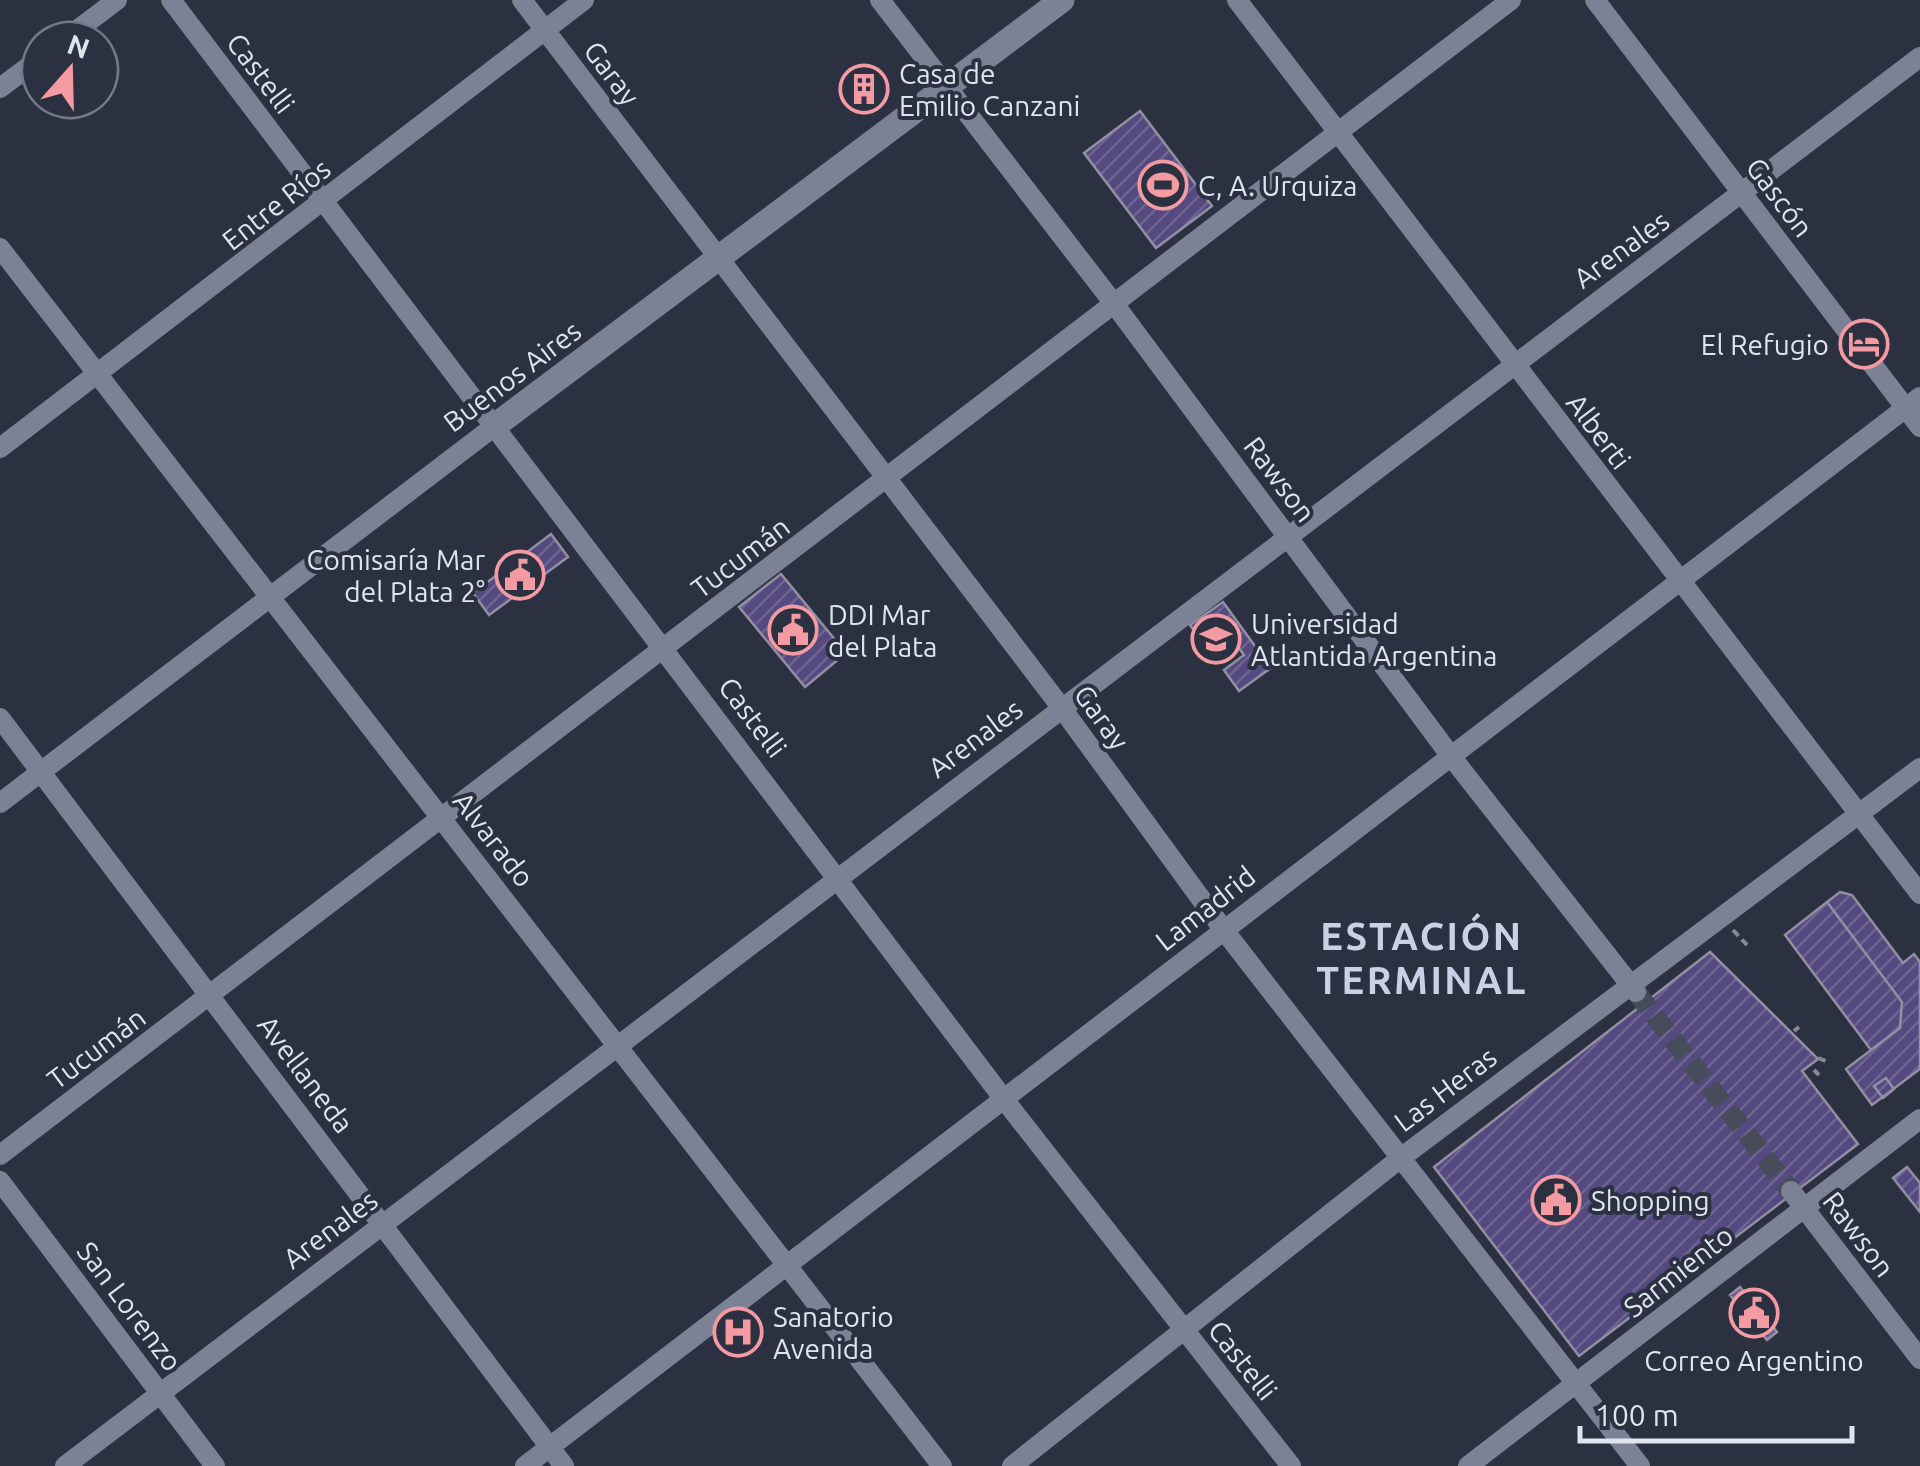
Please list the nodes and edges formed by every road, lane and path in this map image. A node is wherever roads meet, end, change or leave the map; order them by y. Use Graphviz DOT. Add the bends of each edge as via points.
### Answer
graph roads {
  1 [pos="117,0"];
  2 [pos="171,0"];
  3 [pos="522,0"];
  4 [pos="584,0"];
  5 [pos="880,0"];
  6 [pos="1062,0"];
  7 [pos="1237,0"];
  8 [pos="1510,0"];
  9 [pos="1596,0"];
  10 [pos="90,20"];
  11 [pos="545,30"];
  12 [pos="1920,57"];
  13 [pos="946,87"];
  14 [pos="1337,132"];
  15 [pos="1743,193"];
  16 [pos="325,201"];
  17 [pos="0,248"];
  18 [pos="718,258"];
  19 [pos="1115,305"];
  20 [pos="1512,362"];
  21 [pos="98,376"];
  22 [pos="1912,402"];
  23 [pos="496,425"];
  24 [pos="1920,427"];
  25 [pos="0,448"];
  26 [pos="888,479"];
  27 [pos="1287,534"];
  28 [pos="1677,580"];
  29 [pos="269,598"];
  30 [pos="666,648"];
  31 [pos="1061,707"];
  32 [pos="0,718"];
  33 [pos="1450,754"];
  34 [pos="1920,768"];
  35 [pos="41,772"];
  36 [pos="0,803"];
  37 [pos="1859,814"];
  38 [pos="444,818"];
  39 [pos="840,876"];
  40 [pos="1920,894"];
  41 [pos="1224,929"];
  42 [pos="1736,933"];
  43 [pos="1747,945"];
  44 [pos="1632,988"];
  45 [pos="211,995"];
  46 [pos="618,1043"];
  47 [pos="1818,1058"];
  48 [pos="1826,1061"];
  49 [pos="1814,1070"];
  50 [pos="1819,1075"];
  51 [pos="1003,1098"];
  52 [pos="1920,1119"];
  53 [pos="0,1154"];
  54 [pos="1402,1157"];
  55 [pos="0,1182"];
  56 [pos="1791,1191"];
  57 [pos="1805,1208"];
  58 [pos="384,1222"];
  59 [pos="784,1267"];
  60 [pos="1186,1332"];
  61 [pos="1920,1359"];
  62 [pos="1577,1384"];
  63 [pos="161,1392"];
  64 [pos="550,1447"];
  65 [pos="65,1466"];
  66 [pos="215,1466"];
  67 [pos="525,1466"];
  68 [pos="564,1466"];
  69 [pos="942,1466"];
  70 [pos="1012,1466"];
  71 [pos="1292,1466"];
  72 [pos="1468,1466"];
  73 [pos="1640,1466"];
  1 -- 10 [label="street"];
  2 -- 16 [label="street, Castelli"];
  3 -- 11 [label="street, Garay"];
  4 -- 11 [label="street, Entre Ríos"];
  5 -- 13 [label="street, Rawson"];
  6 -- 13 [label="street, Buenos Aires"];
  7 -- 14 [label="street, Alberti"];
  8 -- 14 [label="street, Tucumán"];
  9 -- 15 [label="street, Gascón"];
  11 -- 16 [label="street, Entre Ríos"];
  11 -- 18 [label="street, Garay"];
  12 -- 15 [label="street, Arenales"];
  13 -- 18 [label="street, Buenos Aires"];
  13 -- 19 [label="street, Rawson"];
  14 -- 19 [label="street, Tucumán"];
  14 -- 20 [label="street, Alberti"];
  15 -- 20 [label="street, Arenales"];
  15 -- 22 [label="street, Gascón"];
  16 -- 21 [label="street, Entre Ríos"];
  16 -- 23 [label="street, Castelli"];
  17 -- 21 [label="street, Alvarado"];
  18 -- 23 [label="street, Buenos Aires"];
  18 -- 26 [label="street, Garay"];
  19 -- 26 [label="street, Tucumán"];
  19 -- 27 [label="street, Rawson"];
  20 -- 27 [label="street, Arenales"];
  20 -- 28 [label="street, Alberti"];
  21 -- 25 [label="street, Entre Ríos"];
  21 -- 29 [label="street, Alvarado"];
  22 -- 24 [label="street, Gascón"];
  22 -- 28 [label="street, Lamadrid"];
  23 -- 29 [label="street, Buenos Aires"];
  23 -- 30 [label="street, Castelli"];
  26 -- 30 [label="street, Tucumán"];
  26 -- 31 [label="street, Garay"];
  27 -- 31 [label="street, Arenales"];
  27 -- 33 [label="street, Rawson"];
  28 -- 33 [label="street, Lamadrid"];
  28 -- 37 [label="street, Alberti"];
  29 -- 35 [label="street, Buenos Aires"];
  29 -- 38 [label="street, Alvarado"];
  30 -- 38 [label="street, Tucumán"];
  30 -- 39 [label="street, Castelli"];
  31 -- 39 [label="street, Arenales"];
  31 -- 41 [label="street, Garay"];
  32 -- 35 [label="street, Avellaneda"];
  33 -- 41 [label="street, Lamadrid"];
  33 -- 44 [label="street, Rawson"];
  34 -- 37 [label="street, Las Heras"];
  35 -- 36 [label="street, Buenos Aires"];
  35 -- 45 [label="street, Avellaneda"];
  37 -- 40 [label="street, Alberti"];
  37 -- 44 [label="street, Las Heras"];
  38 -- 45 [label="street, Tucumán"];
  38 -- 46 [label="street, Alvarado"];
  39 -- 46 [label="street, Arenales"];
  39 -- 51 [label="street, Castelli"];
  41 -- 51 [label="street, Lamadrid"];
  41 -- 54 [label="street, Garay"];
  42 -- 43 [label="path"];
  44 -- 54 [label="street, Las Heras"];
  45 -- 53 [label="street, Tucumán"];
  45 -- 58 [label="street, Avellaneda"];
  46 -- 58 [label="street, Arenales"];
  46 -- 59 [label="street, Alvarado"];
  47 -- 48 [label="path"];
  49 -- 50 [label="path"];
  51 -- 59 [label="street, Lamadrid"];
  51 -- 60 [label="street, Castelli"];
  52 -- 57 [label="street, Sarmiento"];
  54 -- 60 [label="street, Las Heras"];
  54 -- 62 [label="street, Garay"];
  55 -- 63 [label="street, San Lorenzo"];
  56 -- 57 [label="street, Rawson"];
  57 -- 61 [label="street, Rawson"];
  57 -- 62 [label="street, Sarmiento"];
  58 -- 63 [label="street, Arenales"];
  58 -- 64 [label="street, Avellaneda"];
  59 -- 64 [label="street, Lamadrid"];
  59 -- 69 [label="street, Alvarado"];
  60 -- 70 [label="street, Las Heras"];
  60 -- 71 [label="street, Castelli"];
  62 -- 72 [label="street, Sarmiento"];
  62 -- 73 [label="street, Garay"];
  63 -- 65 [label="street, Arenales"];
  63 -- 66 [label="street, San Lorenzo"];
  64 -- 67 [label="street, Lamadrid"];
  64 -- 68 [label="street, Avellaneda"];
}
